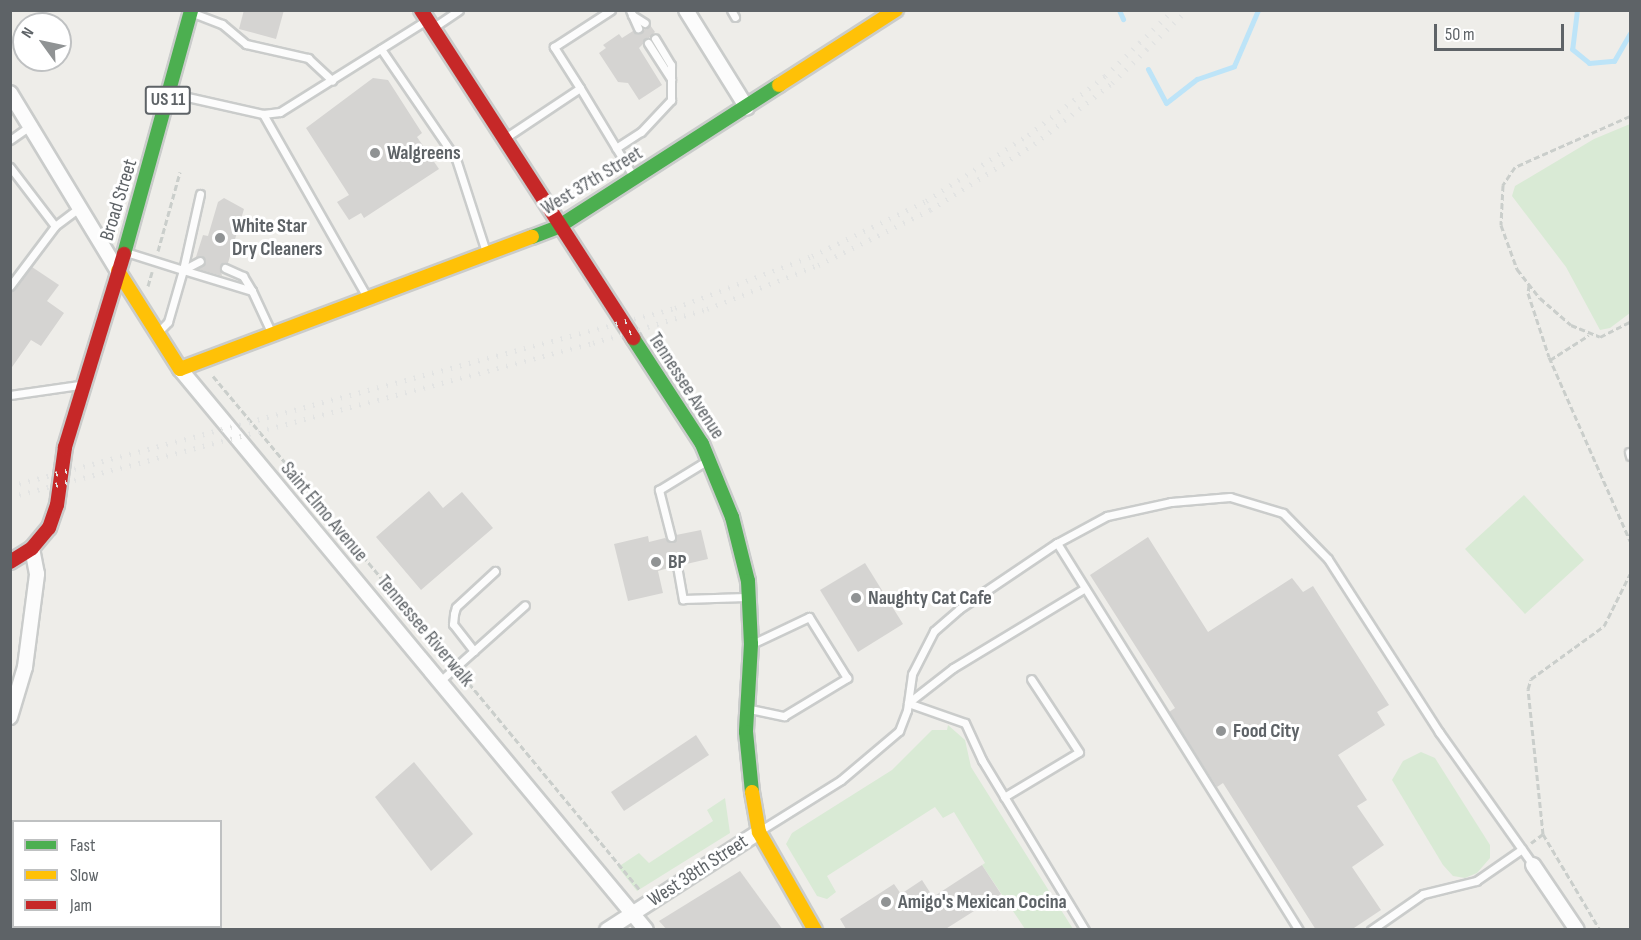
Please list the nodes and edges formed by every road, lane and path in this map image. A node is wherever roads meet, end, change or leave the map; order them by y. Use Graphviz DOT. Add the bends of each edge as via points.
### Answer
graph roads {
  1 [pos="459,10"];
  2 [pos="611,10"];
  3 [pos="686,10"];
  4 [pos="896,10"];
  5 [pos="191,11"];
  6 [pos="631,13"];
  7 [pos="427,19"];
  8 [pos="645,23"];
  9 [pos="638,28"];
  10 [pos="655,38"];
  11 [pos="648,43"];
  12 [pos="381,49"];
  13 [pos="671,79"];
  14 [pos="332,80"];
  15 [pos="580,88"];
  16 [pos="10,93"];
  17 [pos="170,93"];
  18 [pos="747,108"];
  19 [pos="262,114"];
  20 [pos="1630,116"];
  21 [pos="30,126"];
  22 [pos="502,139"];
  23 [pos="10,140"];
  24 [pos="616,148"];
  25 [pos="10,167"];
  26 [pos="180,172"];
  27 [pos="635,179"];
  28 [pos="201,194"];
  29 [pos="80,207"];
  30 [pos="55,226"];
  31 [pos="558,227"];
  32 [pos="124,251"];
  33 [pos="486,254"];
  34 [pos="155,261"];
  35 [pos="200,261"];
  36 [pos="225,268"];
  37 [pos="183,270"];
  38 [pos="118,271"];
  39 [pos="1529,285"];
  40 [pos="10,286"];
  41 [pos="252,291"];
  42 [pos="147,292"];
  43 [pos="368,298"];
  44 [pos="1630,322"];
  45 [pos="157,333"];
  46 [pos="272,334"];
  47 [pos="1590,335"];
  48 [pos="1550,360"];
  49 [pos="201,361"];
  50 [pos="180,369"];
  51 [pos="84,384"];
  52 [pos="10,395"];
  53 [pos="709,460"];
  54 [pos="671,537"];
  55 [pos="1630,541"];
  56 [pos="1057,543"];
  57 [pos="32,548"];
  58 [pos="10,562"];
  59 [pos="677,566"];
  60 [pos="495,571"];
  61 [pos="1630,574"];
  62 [pos="1085,588"];
  63 [pos="749,597"];
  64 [pos="525,605"];
  65 [pos="752,644"];
  66 [pos="474,651"];
  67 [pos="456,667"];
  68 [pos="1032,679"];
  69 [pos="439,682"];
  70 [pos="908,703"];
  71 [pos="747,709"];
  72 [pos="10,717"];
  73 [pos="1004,797"];
  74 [pos="759,832"];
  75 [pos="1543,834"];
  76 [pos="1522,849"];
  77 [pos="1533,864"];
  78 [pos="646,905"];
  79 [pos="631,914"];
  80 [pos="607,930"];
  81 [pos="646,930"];
  82 [pos="815,930"];
  83 [pos="1085,930"];
  84 [pos="1299,930"];
  85 [pos="1371,930"];
  86 [pos="1577,930"];
  87 [pos="1600,930"];
  1 -- 7 [label="lane"];
  2 -- 15 [label="lane" via="554,47"];
  3 -- 18 [label="street"];
  4 -- 18 [label="main road, West 37th Street"];
  5 -- 14 [label="lane" via="222,24 246,44 308,58"];
  5 -- 17 [label="main road, Broad Street / US 11"];
  6 -- 8 [label="lane"];
  6 -- 9 [label="lane"];
  7 -- 12 [label="lane"];
  7 -- 22 [label="main road, Tennessee Avenue"];
  10 -- 13 [label="lane" via="671,65"];
  11 -- 13 [label="lane"];
  12 -- 14 [label="lane"];
  12 -- 33 [label="lane" via="456,159"];
  13 -- 24 [label="lane" via="671,100 661,114"];
  14 -- 19 [label="lane" via="280,112"];
  15 -- 22 [label="lane"];
  15 -- 24 [label="lane"];
  16 -- 21 [label="street, Saint Elmo Avenue"];
  17 -- 19 [label="lane"];
  17 -- 32 [label="main road, Broad Street / US 11"];
  18 -- 27 [label="main road, West 37th Street"];
  19 -- 43 [label="lane"];
  20 -- 39 [label="path" via="1528,159 1515,168 1503,185 1501,225 1517,269"];
  21 -- 23 [label="lane"];
  21 -- 29 [label="street, Saint Elmo Avenue"];
  22 -- 31 [label="main road, Tennessee Avenue"];
  24 -- 27 [label="lane"];
  25 -- 30 [label="lane"];
  26 -- 34 [label="path"];
  27 -- 31 [label="main road, West 37th Street"];
  28 -- 37 [label="lane"];
  29 -- 30 [label="lane"];
  29 -- 38 [label="street, Saint Elmo Avenue"];
  30 -- 40 [label="lane"];
  31 -- 33 [label="main road, West 37th Street"];
  31 -- 53 [label="main road, Tennessee Avenue"];
  32 -- 34 [label="lane"];
  32 -- 38 [label="main road, Broad Street / US 11"];
  33 -- 43 [label="main road, West 37th Street"];
  34 -- 37 [label="lane"];
  34 -- 42 [label="path"];
  35 -- 37 [label="lane"];
  36 -- 41 [label="lane" via="243,276"];
  37 -- 41 [label="lane"];
  37 -- 45 [label="lane" via="168,322"];
  38 -- 45 [label="main road, Saint Elmo Avenue"];
  38 -- 51 [label="main road, Broad Street / US 11"];
  39 -- 47 [label="path" via="1571,325"];
  39 -- 48 [label="path" via="1528,293"];
  41 -- 46 [label="lane"];
  43 -- 46 [label="main road, West 37th Street"];
  44 -- 47 [label="path" via="1613,333"];
  45 -- 50 [label="main road, Saint Elmo Avenue"];
  46 -- 49 [label="main road, West 37th Street"];
  47 -- 48 [label="path"];
  48 -- 55 [label="path"];
  49 -- 50 [label="main road, West 37th Street"];
  49 -- 67 [label="path, Tennessee Riverwalk"];
  50 -- 69 [label="street, Saint Elmo Avenue"];
  51 -- 52 [label="lane"];
  51 -- 57 [label="main road, Broad Street / US 11" via="65,447 57,505 49,528"];
  53 -- 54 [label="lane" via="659,490"];
  53 -- 63 [label="main road, Tennessee Avenue" via="732,517"];
  56 -- 62 [label="lane"];
  56 -- 70 [label="lane" via="959,609 934,631 912,674"];
  56 -- 76 [label="lane" via="1107,516 1171,502 1230,497 1283,513 1328,559 1439,732"];
  57 -- 58 [label="main road, US 11"];
  57 -- 72 [label="street" via="37,574 25,667"];
  59 -- 63 [label="lane" via="683,599"];
  60 -- 66 [label="lane" via="456,606 453,624"];
  61 -- 75 [label="path" via="1604,626 1531,679 1528,689"];
  62 -- 70 [label="lane" via="953,668"];
  62 -- 84 [label="lane"];
  63 -- 65 [label="main road, Tennessee Avenue"];
  64 -- 66 [label="lane"];
  65 -- 71 [label="main road, Tennessee Avenue"];
  65 -- 71 [label="lane" via="810,617 846,678 784,716"];
  66 -- 67 [label="lane"];
  67 -- 69 [label="lane"];
  67 -- 78 [label="path, Tennessee Riverwalk" via="639,887"];
  68 -- 73 [label="lane" via="1078,752"];
  69 -- 79 [label="street, Saint Elmo Avenue"];
  70 -- 73 [label="lane" via="965,723"];
  70 -- 74 [label="lane" via="899,731 885,746 841,780"];
  71 -- 74 [label="main road, Tennessee Avenue" via="749,777"];
  73 -- 83 [label="lane"];
  74 -- 78 [label="street, West 38th Street"];
  74 -- 82 [label="main road, Tennessee Avenue" via="792,896"];
  75 -- 76 [label="path"];
  75 -- 87 [label="path"];
  76 -- 77 [label="lane"];
  76 -- 85 [label="lane" via="1476,881 1423,894"];
  77 -- 86 [label="street"];
  78 -- 79 [label="street, West 38th Street"];
  79 -- 80 [label="street, West 38th Street"];
  79 -- 81 [label="street, Saint Elmo Avenue"];
}
